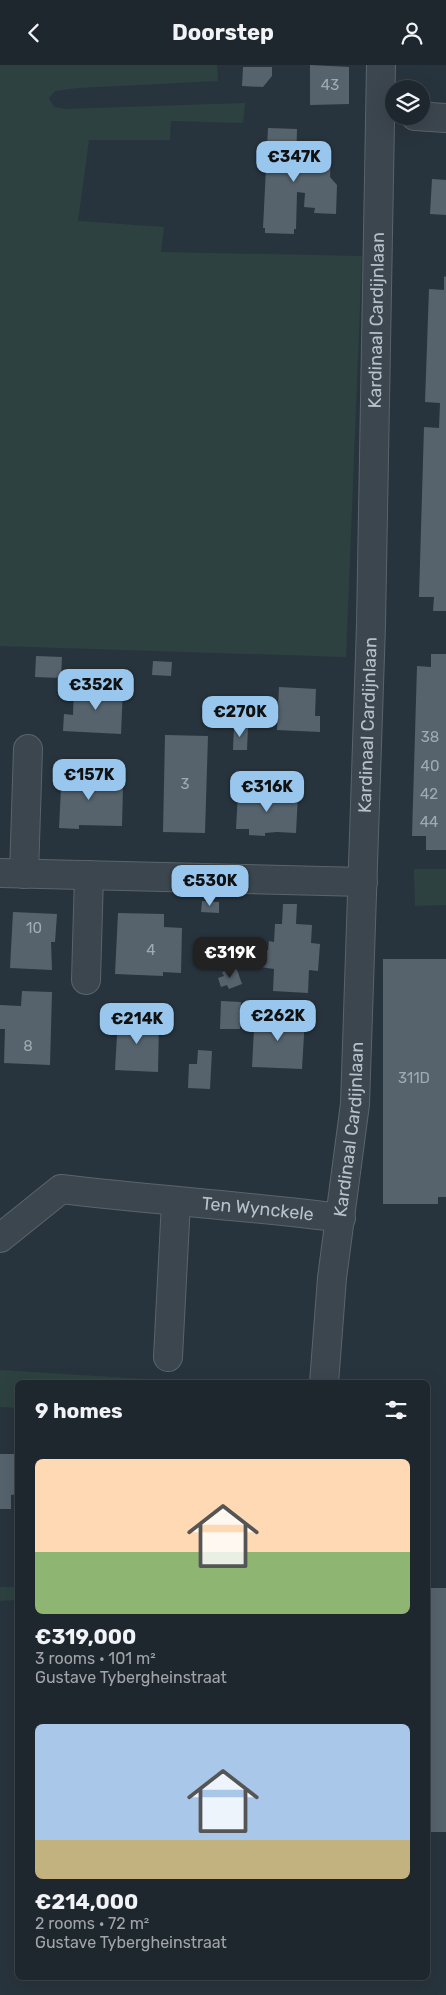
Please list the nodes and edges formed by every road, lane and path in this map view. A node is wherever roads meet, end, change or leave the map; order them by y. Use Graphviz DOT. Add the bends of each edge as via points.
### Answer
graph roads {
  1 [pos="381,65"];
  2 [pos="385,99"];
  3 [pos="430,117"];
  4 [pos="446,118"];
  5 [pos="387,125"];
  6 [pos="28,749"];
  7 [pos="12,873"];
  8 [pos="89,875"];
  9 [pos="363,882"];
  10 [pos="86,980"];
  11 [pos="176,1202"];
  12 [pos="341,1218"];
  13 [pos="0,1238"];
  14 [pos="168,1357"];
  15 [pos="324,1380"];
  1 -- 2 [label="street, Kardinaal Cardijnlaan"];
  3 -- 4 [label="street"];
  5 -- 9 [label="street, Kardinaal Cardijnlaan"];
  6 -- 7 [label="street"];
  7 -- 8 [label="street"];
  8 -- 9 [label="street"];
  8 -- 10 [label="street"];
  9 -- 12 [label="street, Kardinaal Cardijnlaan" via="354,1104"];
  11 -- 12 [label="street, Ten Wynckele" via="254,1207"];
  11 -- 13 [label="street, Ten Wynckele" via="61,1189"];
  11 -- 14 [label="street, Ten Wynckele"];
  12 -- 15 [label="street, Kardinaal Cardijnlaan" via="332,1278"];
}
